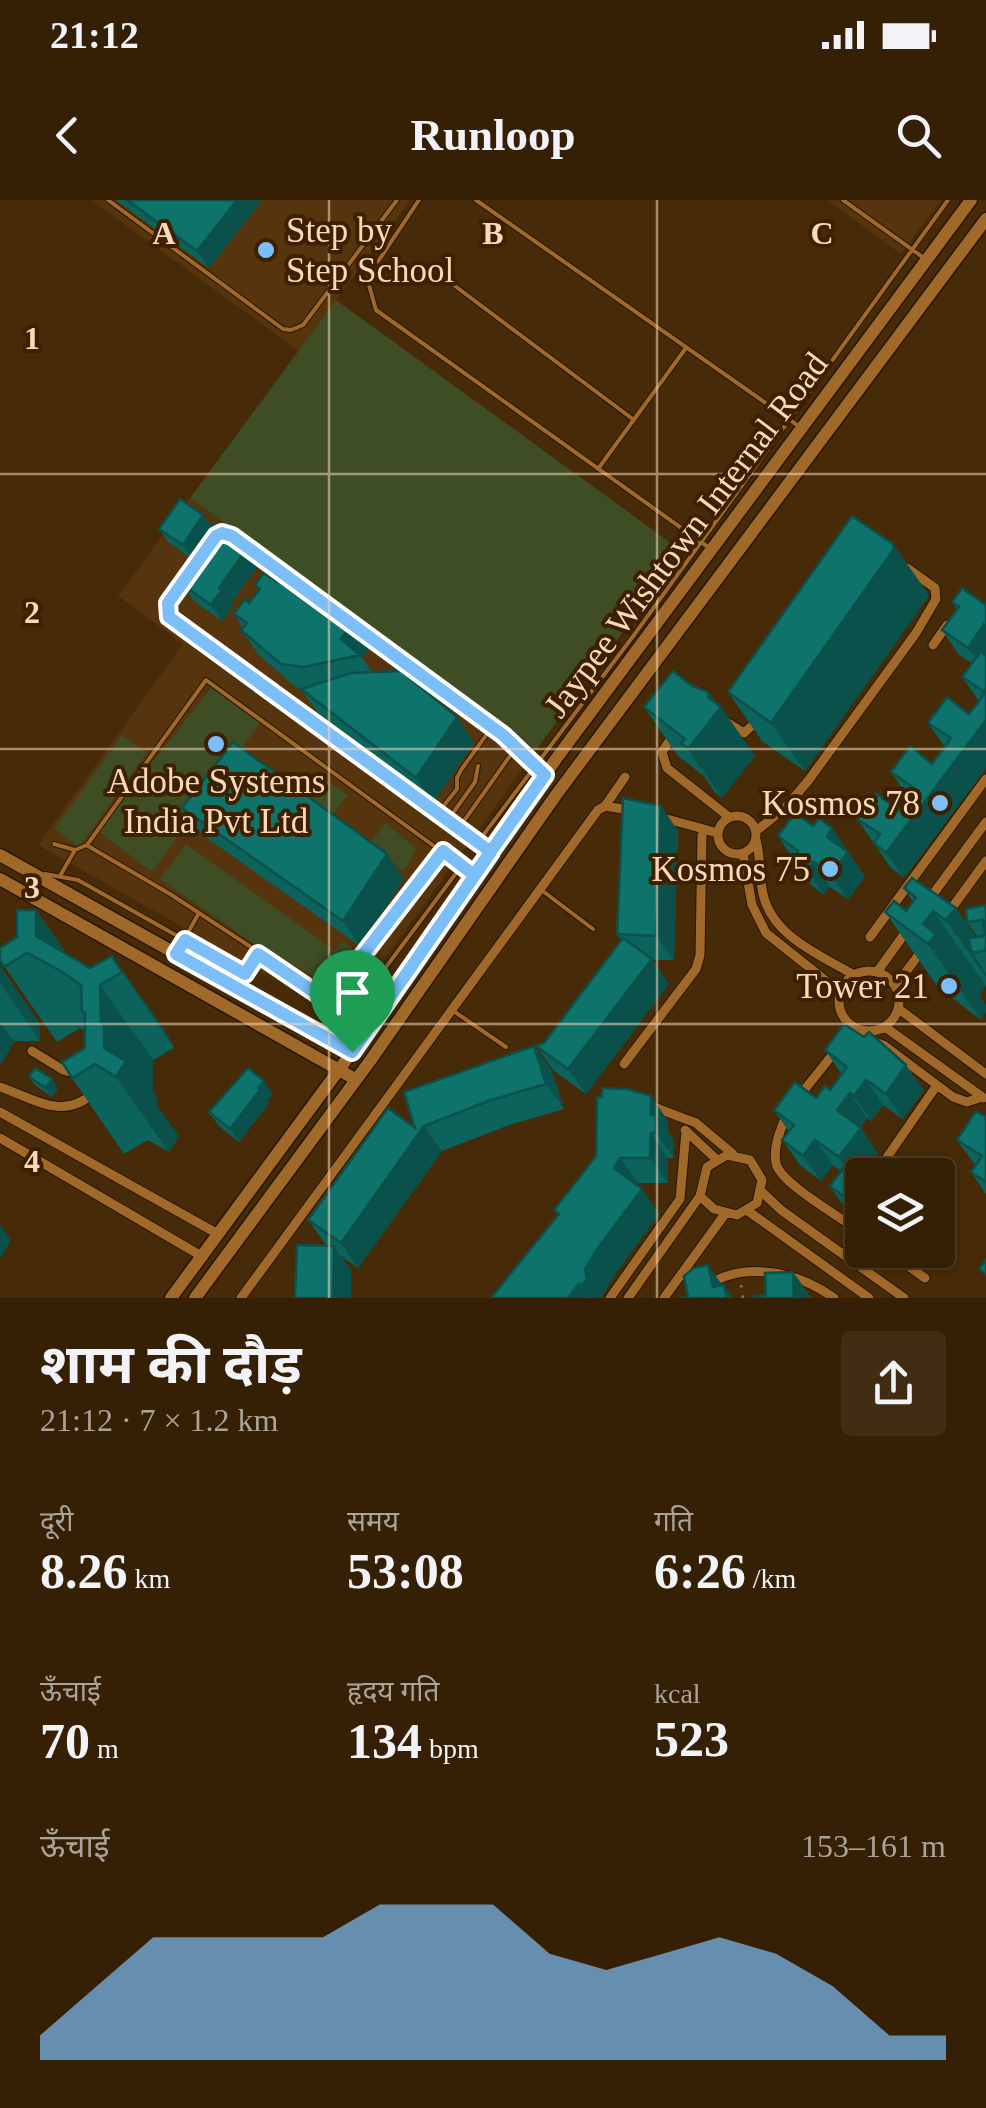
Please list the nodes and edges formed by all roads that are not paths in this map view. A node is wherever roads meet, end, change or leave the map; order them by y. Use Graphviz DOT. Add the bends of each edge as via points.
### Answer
graph roads {
  1 [pos="108,200"];
  2 [pos="397,200"];
  3 [pos="419,200"];
  4 [pos="476,200"];
  5 [pos="842,200"];
  6 [pos="948,200"];
  7 [pos="971,200"];
  8 [pos="986,220"];
  9 [pos="912,249"];
  10 [pos="928,260"];
  11 [pos="454,286"];
  12 [pos="686,348"];
  13 [pos="634,420"];
  14 [pos="789,420"];
  15 [pos="802,429"];
  16 [pos="598,469"];
  17 [pos="246,546"];
  18 [pos="706,546"];
  19 [pos="892,558"];
  20 [pos="197,563"];
  21 [pos="289,579"];
  22 [pos="952,617"];
  23 [pos="352,624"];
  24 [pos="932,645"];
  25 [pos="763,713"];
  26 [pos="725,721"];
  27 [pos="683,722"];
  28 [pos="492,727"];
  29 [pos="517,746"];
  30 [pos="478,766"];
  31 [pos="541,770"];
  32 [pos="626,777"];
  33 [pos="986,779"];
  34 [pos="605,806"];
  35 [pos="438,813"];
  36 [pos="729,817"];
  37 [pos="448,820"];
  38 [pos="986,822"];
  39 [pos="459,828"];
  40 [pos="704,828"];
  41 [pos="717,833"];
  42 [pos="756,835"];
  43 [pos="478,842"];
  44 [pos="54,844"];
  45 [pos="87,846"];
  46 [pos="76,850"];
  47 [pos="443,851"];
  48 [pos="491,852"];
  49 [pos="0,854"];
  50 [pos="742,854"];
  51 [pos="986,862"];
  52 [pos="462,865"];
  53 [pos="30,872"];
  54 [pos="474,875"];
  55 [pos="60,876"];
  56 [pos="0,880"];
  57 [pos="540,889"];
  58 [pos="920,912"];
  59 [pos="199,913"];
  60 [pos="941,924"];
  61 [pos="910,927"];
  62 [pos="593,928"];
  63 [pos="870,938"];
  64 [pos="930,939"];
  65 [pos="185,940"];
  66 [pos="176,954"];
  67 [pos="258,954"];
  68 [pos="877,972"];
  69 [pos="245,974"];
  70 [pos="854,975"];
  71 [pos="896,986"];
  72 [pos="238,988"];
  73 [pos="840,992"];
  74 [pos="899,1008"];
  75 [pos="452,1010"];
  76 [pos="885,1027"];
  77 [pos="861,1040"];
  78 [pos="331,1041"];
  79 [pos="847,1042"];
  80 [pos="506,1047"];
  81 [pos="32,1051"];
  82 [pos="352,1052"];
  83 [pos="370,1061"];
  84 [pos="624,1064"];
  85 [pos="338,1069"];
  86 [pos="986,1074"];
  87 [pos="355,1079"];
  88 [pos="937,1084"];
  89 [pos="0,1088"];
  90 [pos="94,1091"];
  91 [pos="984,1098"];
  92 [pos="104,1100"];
  93 [pos="633,1103"];
  94 [pos="0,1112"];
  95 [pos="683,1118"];
  96 [pos="686,1131"];
  97 [pos="0,1138"];
  98 [pos="733,1154"];
  99 [pos="886,1158"];
  100 [pos="716,1159"];
  101 [pos="762,1192"];
  102 [pos="700,1196"];
  103 [pos="748,1211"];
  104 [pos="725,1214"];
  105 [pos="845,1221"];
  106 [pos="218,1234"];
  107 [pos="204,1256"];
  108 [pos="911,1268"];
  109 [pos="925,1278"];
  110 [pos="674,1285"];
  111 [pos="171,1298"];
  112 [pos="195,1298"];
  113 [pos="241,1298"];
  114 [pos="610,1298"];
  115 [pos="628,1298"];
  116 [pos="664,1298"];
  117 [pos="692,1298"];
  118 [pos="834,1298"];
  119 [pos="870,1298"];
  120 [pos="904,1298"];
  1 -- 2 [label="lane" via="291,330 303,325"];
  3 -- 16 [label="lane" via="368,278 376,310"];
  4 -- 12 [label="lane"];
  5 -- 9 [label="lane"];
  6 -- 9 [label="lane"];
  7 -- 10 [label="street, Jaypee Wishtown Internal Road"];
  8 -- 83 [label="street, Jaypee Wishtown Internal Road" via="556,795"];
  9 -- 10 [label="lane"];
  9 -- 14 [label="lane"];
  10 -- 15 [label="street, Jaypee Wishtown Internal Road"];
  11 -- 13 [label="lane"];
  12 -- 13 [label="lane"];
  12 -- 14 [label="lane"];
  13 -- 16 [label="lane"];
  14 -- 15 [label="lane"];
  14 -- 18 [label="lane"];
  15 -- 18 [label="street, Jaypee Wishtown Internal Road"];
  16 -- 18 [label="lane"];
  17 -- 21 [label="lane"];
  18 -- 31 [label="street, Jaypee Wishtown Internal Road"];
  19 -- 42 [label="street" via="935,588 936,599 808,781"];
  20 -- 35 [label="lane" via="168,603 169,617"];
  22 -- 24 [label="street"];
  23 -- 28 [label="lane"];
  25 -- 26 [label="street" via="744,733"];
  27 -- 36 [label="street" via="664,744 662,760"];
  28 -- 29 [label="lane"];
  28 -- 35 [label="lane"];
  29 -- 31 [label="lane"];
  29 -- 39 [label="lane"];
  30 -- 37 [label="lane" via="475,782"];
  31 -- 43 [label="lane"];
  31 -- 48 [label="street, Jaypee Wishtown Internal Road"];
  32 -- 34 [label="street"];
  33 -- 63 [label="street"];
  34 -- 40 [label="street"];
  34 -- 57 [label="street"];
  35 -- 37 [label="lane"];
  36 -- 41 [label="street"];
  36 -- 42 [label="street" via="748,819"];
  37 -- 39 [label="lane"];
  38 -- 58 [label="street"];
  39 -- 43 [label="lane"];
  40 -- 41 [label="street"];
  40 -- 84 [label="street" via="696,969"];
  41 -- 50 [label="street" via="725,850"];
  42 -- 50 [label="street"];
  42 -- 70 [label="street" via="773,920"];
  43 -- 48 [label="lane"];
  44 -- 46 [label="lane"];
  45 -- 46 [label="lane"];
  45 -- 47 [label="lane" via="206,680"];
  45 -- 59 [label="lane"];
  46 -- 55 [label="lane"];
  47 -- 52 [label="lane"];
  47 -- 67 [label="lane" via="332,995 320,996"];
  48 -- 54 [label="street, Jaypee Wishtown Internal Road"];
  49 -- 53 [label="street"];
  50 -- 73 [label="street" via="752,905 766,933"];
  51 -- 60 [label="street"];
  52 -- 54 [label="lane"];
  52 -- 78 [label="lane"];
  53 -- 55 [label="lane"];
  53 -- 66 [label="street"];
  54 -- 82 [label="street, Jaypee Wishtown Internal Road"];
  55 -- 65 [label="lane"];
  56 -- 85 [label="street"];
  57 -- 62 [label="lane"];
  57 -- 75 [label="street"];
  59 -- 65 [label="lane"];
  59 -- 67 [label="lane"];
  61 -- 68 [label="street"];
  64 -- 71 [label="street"];
  65 -- 66 [label="lane"];
  65 -- 69 [label="lane"];
  66 -- 72 [label="street"];
  67 -- 69 [label="lane"];
  68 -- 70 [label="street"];
  68 -- 71 [label="street"];
  69 -- 72 [label="lane"];
  70 -- 73 [label="street"];
  71 -- 74 [label="street"];
  72 -- 78 [label="street"];
  73 -- 76 [label="street" via="839,1006 851,1026 874,1032"];
  74 -- 76 [label="street"];
  74 -- 86 [label="street"];
  75 -- 80 [label="lane"];
  75 -- 113 [label="street"];
  76 -- 91 [label="street"];
  77 -- 88 [label="street" via="885,1046"];
  78 -- 82 [label="street"];
  79 -- 105 [label="street" via="788,1111 776,1144 776,1167 788,1182"];
  81 -- 90 [label="street" via="74,1071"];
  82 -- 83 [label="street"];
  82 -- 85 [label="street, Jaypee Wishtown Internal Road"];
  83 -- 87 [label="street, Jaypee Wishtown Internal Road"];
  85 -- 87 [label="street"];
  85 -- 106 [label="street, Jaypee Wishtown Internal Road"];
  87 -- 112 [label="street, Jaypee Wishtown Internal Road"];
  88 -- 91 [label="street" via="962,1101"];
  88 -- 99 [label="street"];
  89 -- 90 [label="street" via="54,1108"];
  90 -- 92 [label="street"];
  93 -- 95 [label="street"];
  94 -- 106 [label="street"];
  95 -- 96 [label="street"];
  95 -- 98 [label="street"];
  96 -- 100 [label="street"];
  96 -- 114 [label="street" via="680,1200"];
  97 -- 107 [label="street"];
  98 -- 100 [label="street"];
  98 -- 101 [label="street" via="758,1169"];
  100 -- 102 [label="street" via="702,1178"];
  101 -- 103 [label="street"];
  101 -- 120 [label="street"];
  102 -- 104 [label="street"];
  102 -- 115 [label="street"];
  103 -- 104 [label="street"];
  103 -- 119 [label="street"];
  104 -- 110 [label="street"];
  106 -- 107 [label="street, Jaypee Wishtown Internal Road"];
  107 -- 111 [label="street, Jaypee Wishtown Internal Road"];
  108 -- 109 [label="street"];
  110 -- 116 [label="street"];
  110 -- 117 [label="street"];
  117 -- 118 [label="street" via="718,1277 760,1272 798,1277"];
}
